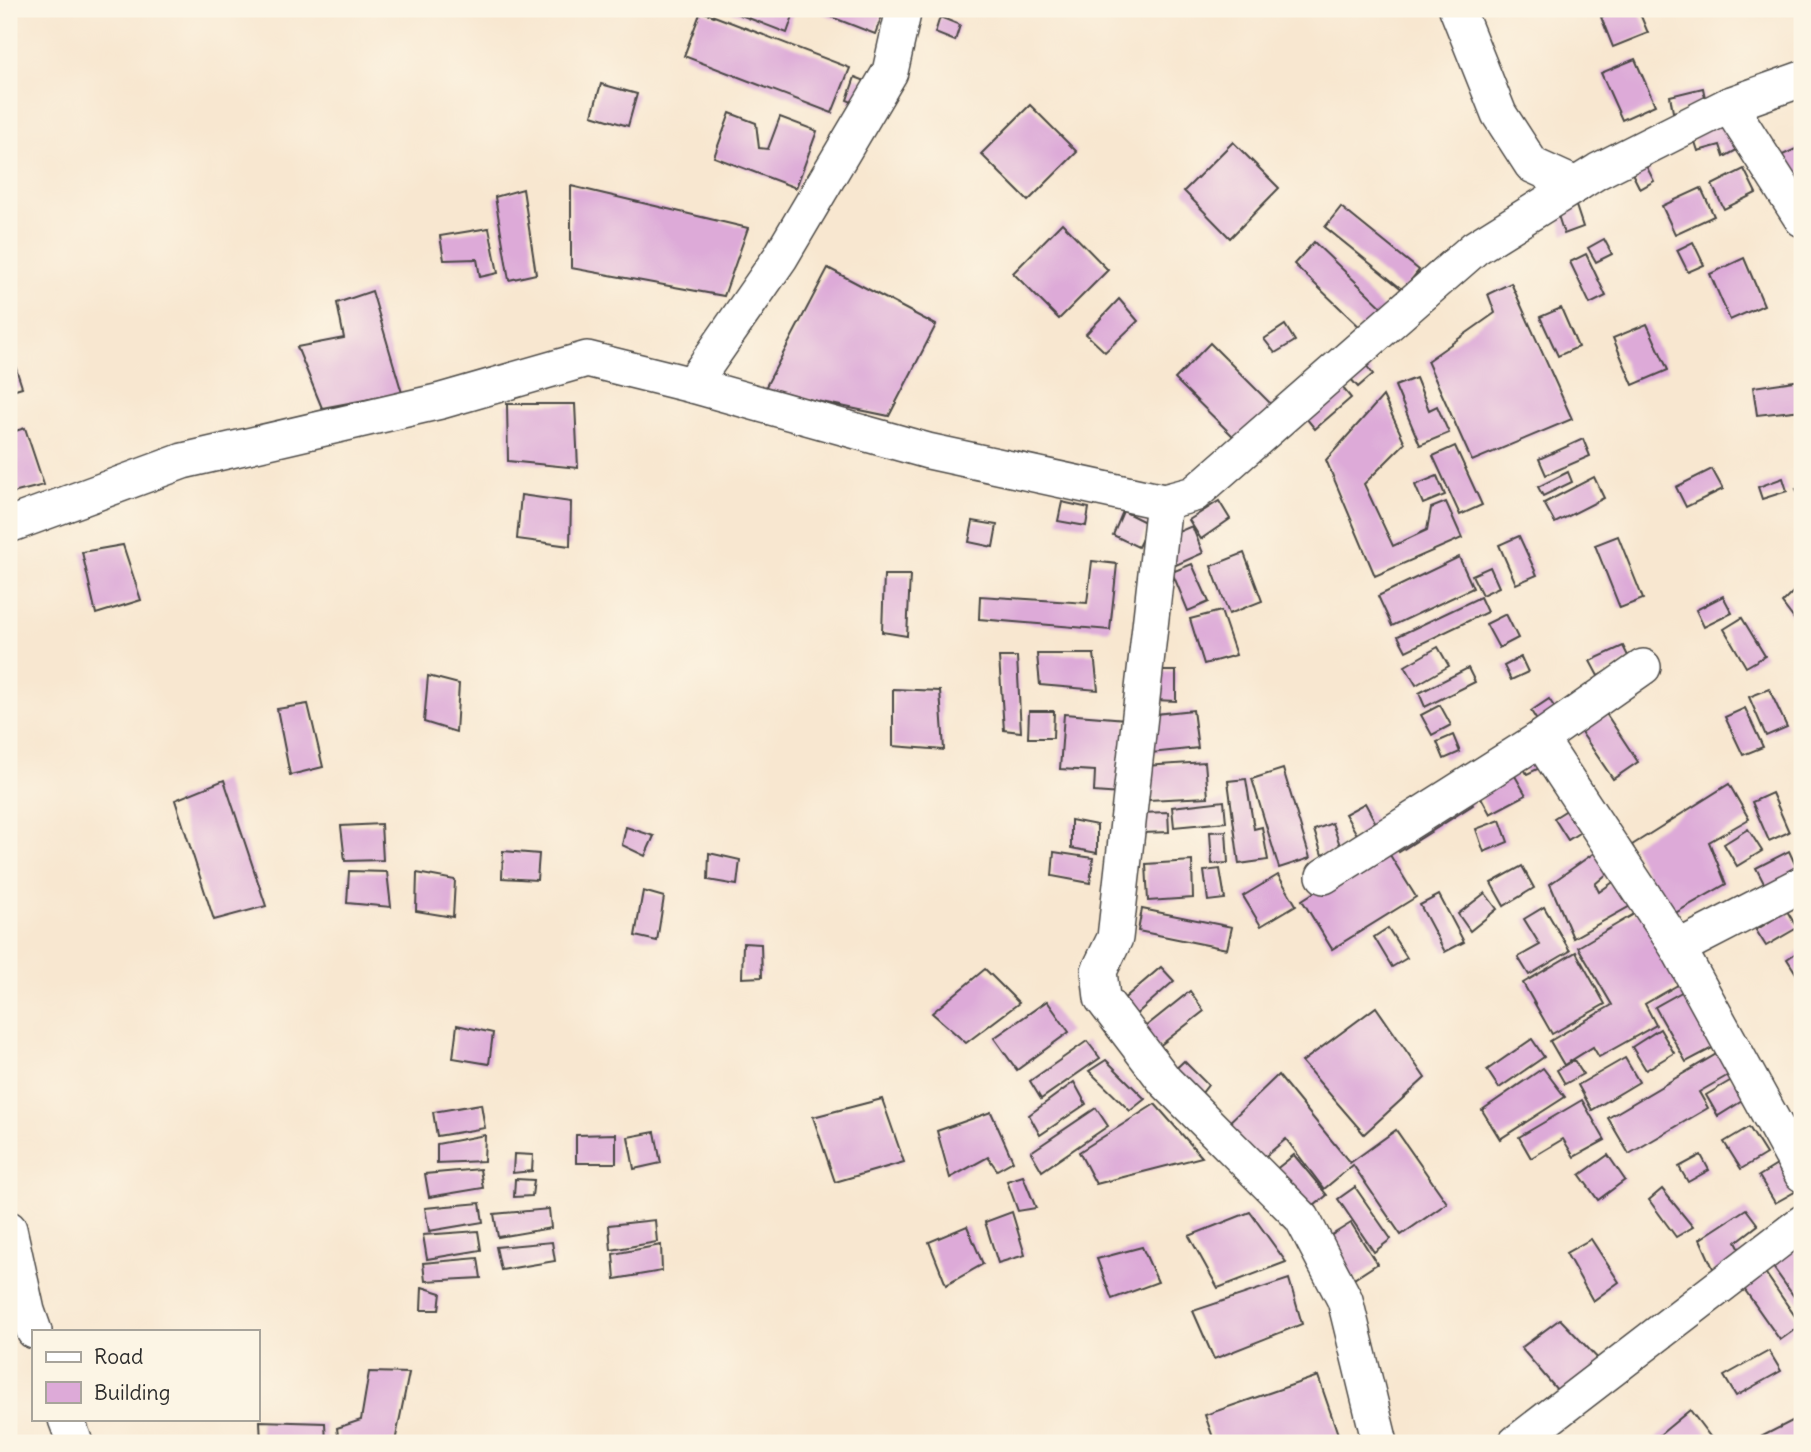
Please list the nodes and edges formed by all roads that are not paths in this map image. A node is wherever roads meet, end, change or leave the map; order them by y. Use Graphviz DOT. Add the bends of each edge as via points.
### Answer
graph roads {
  1 [pos="904,9"];
  2 [pos="1457,9"];
  3 [pos="1802,79"];
  4 [pos="1729,104"];
  5 [pos="1576,185"];
  6 [pos="1802,219"];
  7 [pos="692,385"];
  8 [pos="1164,502"];
  9 [pos="9,524"];
  10 [pos="1643,667"];
  11 [pos="1540,738"];
  12 [pos="1324,876"];
  13 [pos="1802,884"];
  14 [pos="1678,948"];
  15 [pos="1802,1174"];
  16 [pos="1802,1223"];
  17 [pos="9,1229"];
  18 [pos="34,1330"];
  19 [pos="66,1420"];
  20 [pos="75,1443"];
  21 [pos="1380,1443"];
  22 [pos="1516,1443"];
  1 -- 7 [label="street" via="890,72 780,258"];
  2 -- 5 [label="street" via="1499,114 1532,164"];
  3 -- 4 [label="street"];
  4 -- 5 [label="street"];
  4 -- 6 [label="street"];
  5 -- 8 [label="street" via="1475,248 1194,494"];
  7 -- 8 [label="street" via="928,451"];
  7 -- 9 [label="street" via="587,359 441,401 183,461"];
  8 -- 21 [label="street" via="1115,938 1099,971 1102,998 1166,1082 1302,1218 1345,1300"];
  10 -- 11 [label="street"];
  11 -- 12 [label="street"];
  11 -- 14 [label="street"];
  13 -- 14 [label="street"];
  14 -- 15 [label="street"];
  16 -- 22 [label="street"];
  17 -- 18 [label="street"];
  19 -- 20 [label="street"];
}
